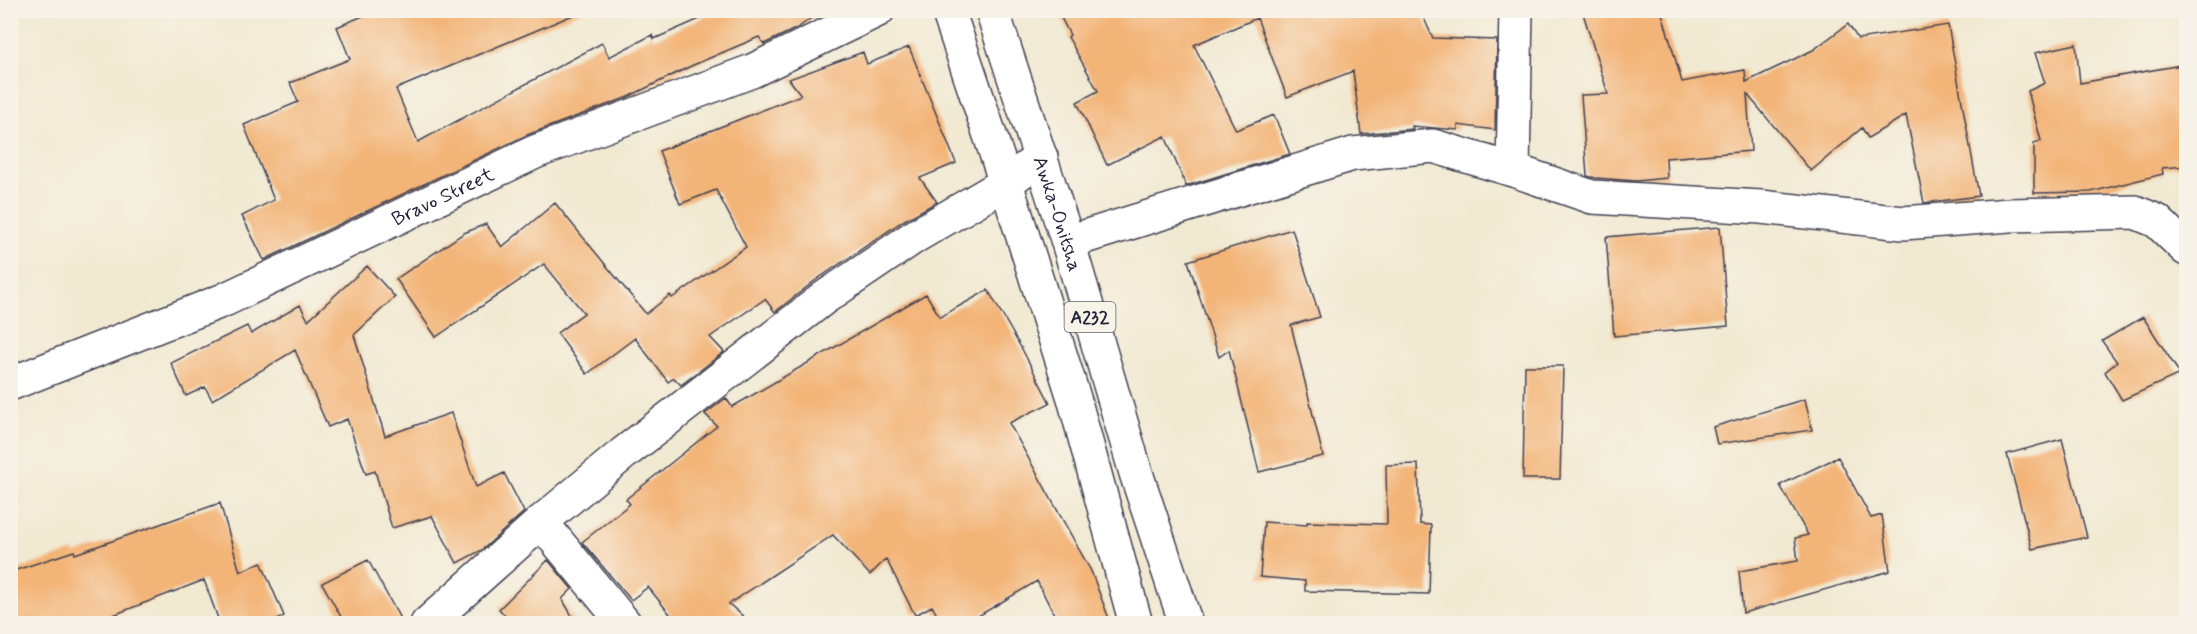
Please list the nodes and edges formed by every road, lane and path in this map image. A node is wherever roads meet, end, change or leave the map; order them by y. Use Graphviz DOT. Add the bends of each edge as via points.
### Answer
graph roads {
  1 [pos="878,10"];
  2 [pos="948,10"];
  3 [pos="992,10"];
  4 [pos="1516,10"];
  5 [pos="1041,157"];
  6 [pos="1513,170"];
  7 [pos="1006,183"];
  8 [pos="1068,242"];
  9 [pos="2187,249"];
  10 [pos="10,384"];
  11 [pos="541,522"];
  12 [pos="427,624"];
  13 [pos="625,624"];
  14 [pos="1136,624"];
  15 [pos="1186,624"];
  1 -- 10 [label="street, Bravo Street" via="752,70 535,152 224,300"];
  2 -- 7 [label="street, Awka-Onitsha / A232"];
  3 -- 5 [label="street, Awka-Onitsha / A232"];
  4 -- 6 [label="street"];
  5 -- 7 [label="street"];
  5 -- 8 [label="street, Awka-Onitsha / A232"];
  6 -- 8 [label="street" via="1432,146 1353,154"];
  6 -- 9 [label="street" via="1592,197 1761,207 1903,223 2135,212 2157,220"];
  7 -- 11 [label="street" via="914,237 824,298"];
  7 -- 14 [label="street, Awka-Onitsha / A232" via="1074,398"];
  8 -- 15 [label="street, Awka-Onitsha / A232" via="1136,473"];
  11 -- 12 [label="street"];
  11 -- 13 [label="street"];
}
